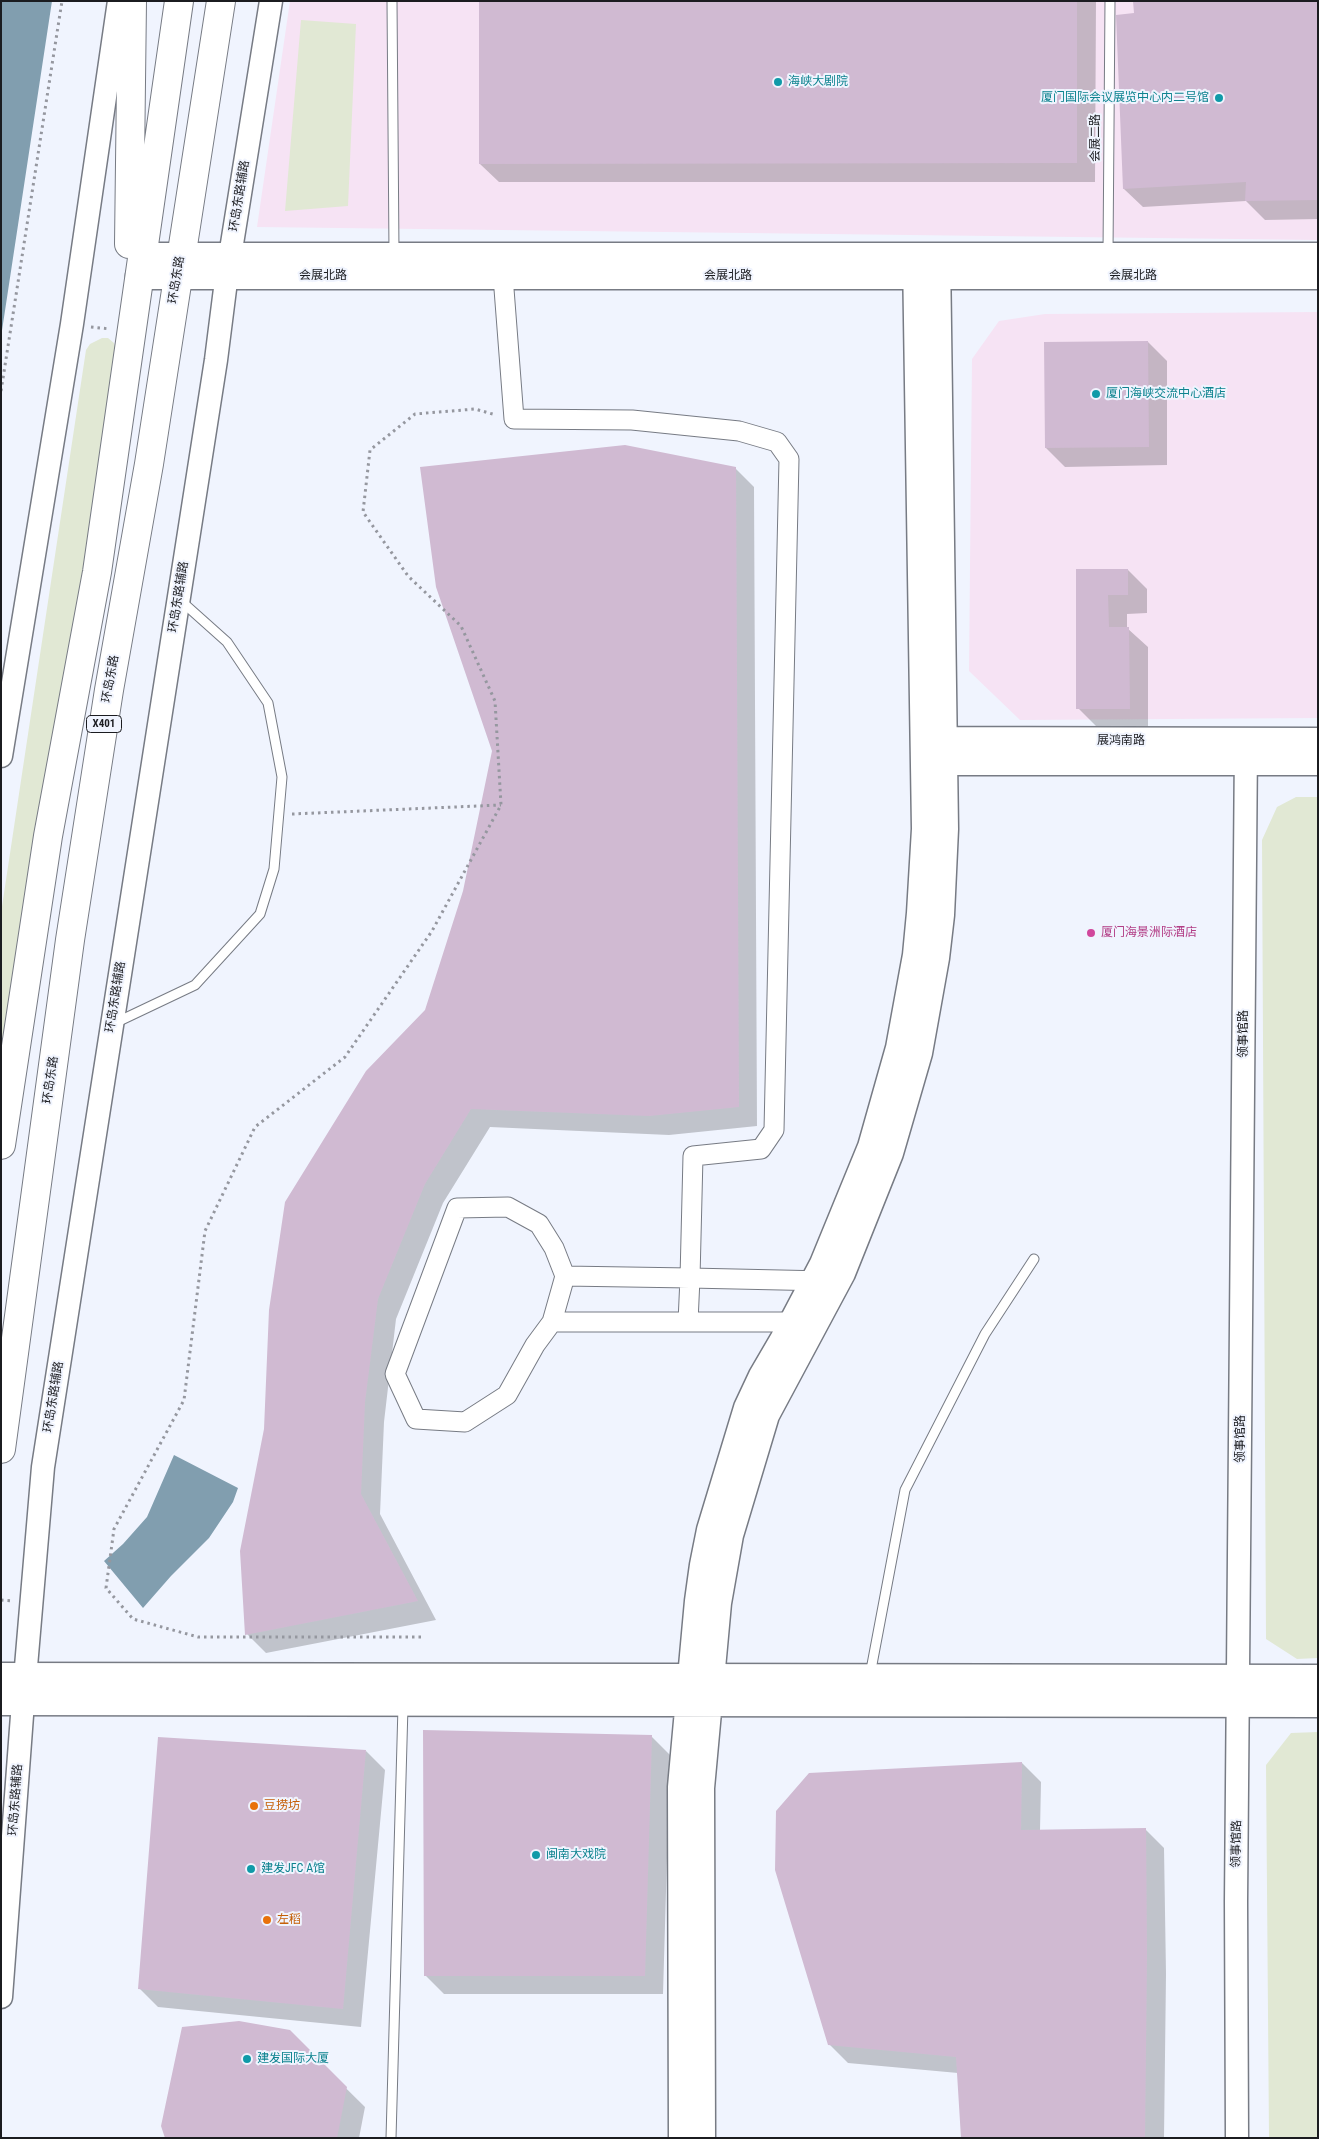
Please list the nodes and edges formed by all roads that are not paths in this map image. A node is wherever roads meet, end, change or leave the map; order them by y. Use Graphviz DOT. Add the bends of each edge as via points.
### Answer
graph roads {
  1 [pos="119,1"];
  2 [pos="132,1"];
  3 [pos="179,1"];
  4 [pos="221,1"];
  5 [pos="271,1"];
  6 [pos="392,1"];
  7 [pos="1110,1"];
  8 [pos="148,210"];
  9 [pos="188,214"];
  10 [pos="394,256"];
  11 [pos="1318,256"];
  12 [pos="140,266"];
  13 [pos="179,266"];
  14 [pos="228,266"];
  15 [pos="927,266"];
  16 [pos="1108,266"];
  17 [pos="503,276"];
  18 [pos="1318,276"];
  19 [pos="179,599"];
  20 [pos="1318,741"];
  21 [pos="934,751"];
  22 [pos="1246,751"];
  23 [pos="1,756"];
  24 [pos="1318,762"];
  25 [pos="112,1024"];
  26 [pos="1,1145"];
  27 [pos="1034,1259"];
  28 [pos="565,1276"];
  29 [pos="690,1278"];
  30 [pos="826,1281"];
  31 [pos="552,1322"];
  32 [pos="688,1322"];
  33 [pos="804,1322"];
  34 [pos="1,1449"];
  35 [pos="13,1676"];
  36 [pos="701,1677"];
  37 [pos="870,1678"];
  38 [pos="1239,1678"];
  39 [pos="1318,1678"];
  40 [pos="12,1702"];
  41 [pos="403,1703"];
  42 [pos="699,1703"];
  43 [pos="1239,1704"];
  44 [pos="1318,1704"];
  45 [pos="1,1997"];
  46 [pos="391,2138"];
  47 [pos="682,2138"];
  48 [pos="702,2138"];
  49 [pos="1237,2138"];
  1 -- 23 [label="street" via="72,324"];
  2 -- 12 [label="main road" via="129,244"];
  3 -- 8 [label="main road, X401"];
  4 -- 9 [label="main road, 环岛东路 / X401"];
  5 -- 14 [label="street, 环岛东路辅路"];
  6 -- 10 [label="lane"];
  7 -- 16 [label="lane, 会展二路"];
  8 -- 9 [label="main road"];
  8 -- 12 [label="main road, X401"];
  9 -- 13 [label="main road, 环岛东路 / X401"];
  10 -- 14 [label="main road, 会展北路"];
  10 -- 15 [label="main road, 会展北路"];
  11 -- 16 [label="main road, 会展北路"];
  12 -- 13 [label="main road, 会展北路"];
  12 -- 26 [label="main road, X401" via="97,572 48,836"];
  13 -- 14 [label="main road, 会展北路"];
  13 -- 34 [label="main road, 环岛东路 / X401" via="73,921"];
  14 -- 17 [label="main road, 会展北路"];
  14 -- 19 [label="street, 环岛东路辅路"];
  15 -- 16 [label="main road, 会展北路"];
  15 -- 17 [label="main road, 会展北路"];
  15 -- 21 [label="main road"];
  16 -- 18 [label="main road, 会展北路"];
  17 -- 29 [label="street" via="514,420 632,420 739,431 777,442 789,459 774,1130 761,1149 693,1156"];
  19 -- 25 [label="street, 环岛东路辅路"];
  19 -- 25 [label="lane" via="227,642 268,703 282,777 274,869 260,914 195,985"];
  20 -- 22 [label="main road, 展鸿南路"];
  21 -- 22 [label="main road, 展鸿南路"];
  21 -- 30 [label="main road" via="916,955 906,1011 871,1146"];
  22 -- 24 [label="main road, 展鸿南路"];
  22 -- 38 [label="street, 领事馆路"];
  25 -- 35 [label="street, 环岛东路辅路"];
  27 -- 37 [label="lane" via="985,1334 905,1490"];
  28 -- 29 [label="street"];
  28 -- 31 [label="street"];
  28 -- 31 [label="street" via="554,1248 539,1224 508,1207 456,1208 395,1374 416,1419 465,1422 507,1395"];
  29 -- 30 [label="street"];
  29 -- 32 [label="street"];
  30 -- 33 [label="main road"];
  31 -- 32 [label="street"];
  32 -- 33 [label="street"];
  33 -- 36 [label="main road" via="766,1415 730,1535"];
  35 -- 36 [label="main road"];
  35 -- 40 [label="street, 环岛东路辅路"];
  36 -- 37 [label="main road"];
  36 -- 42 [label="main road"];
  37 -- 38 [label="main road"];
  38 -- 39 [label="main road"];
  38 -- 43 [label="street, 领事馆路"];
  40 -- 41 [label="main road"];
  40 -- 45 [label="street, 环岛东路辅路"];
  41 -- 42 [label="main road"];
  41 -- 46 [label="lane"];
  42 -- 43 [label="main road"];
  42 -- 47 [label="main road" via="680,1787"];
  42 -- 48 [label="main road"];
  43 -- 44 [label="main road"];
  43 -- 49 [label="street, 领事馆路"];
}
